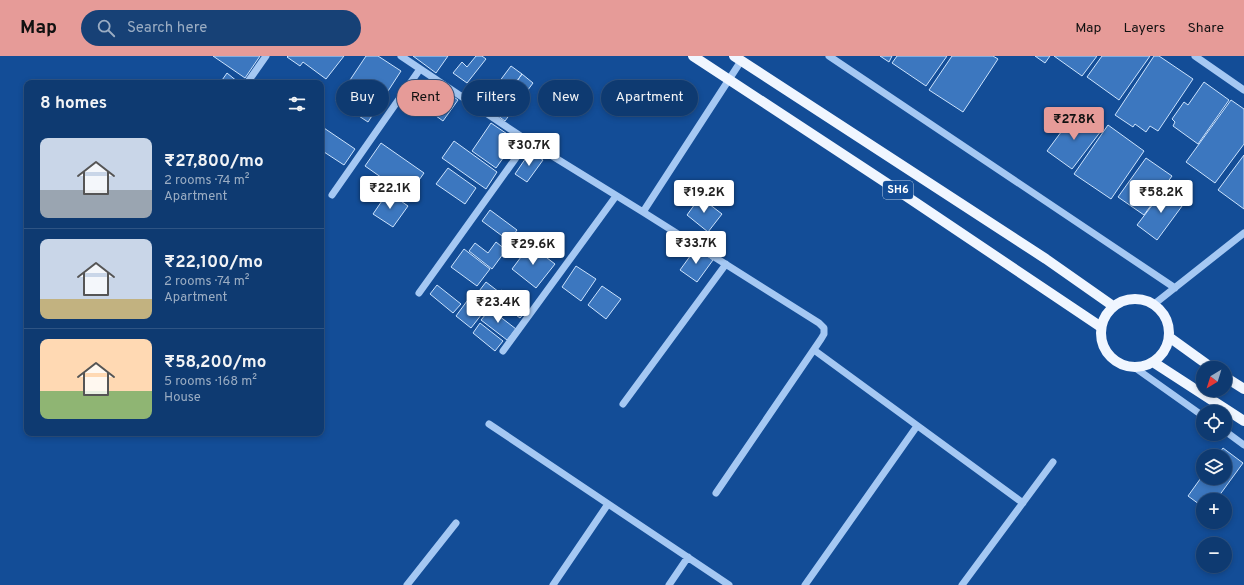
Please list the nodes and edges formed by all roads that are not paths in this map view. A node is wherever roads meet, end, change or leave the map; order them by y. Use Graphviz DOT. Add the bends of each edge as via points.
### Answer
graph roads {
  1 [pos="266,56"];
  2 [pos="401,56"];
  3 [pos="693,56"];
  4 [pos="829,56"];
  5 [pos="1195,56"];
  6 [pos="737,58"];
  7 [pos="420,69"];
  8 [pos="728,79"];
  9 [pos="249,80"];
  10 [pos="1244,90"];
  11 [pos="528,141"];
  12 [pos="332,195"];
  13 [pos="616,196"];
  14 [pos="643,212"];
  15 [pos="1244,233"];
  16 [pos="726,264"];
  17 [pos="1175,288"];
  18 [pos="419,293"];
  19 [pos="1153,305"];
  20 [pos="1114,306"];
  21 [pos="1101,327"];
  22 [pos="1169,337"];
  23 [pos="814,350"];
  24 [pos="503,351"];
  25 [pos="1202,361"];
  26 [pos="1153,362"];
  27 [pos="1134,367"];
  28 [pos="1232,381"];
  29 [pos="1244,389"];
  30 [pos="623,404"];
  31 [pos="1196,411"];
  32 [pos="1244,421"];
  33 [pos="488,424"];
  34 [pos="917,426"];
  35 [pos="1232,436"];
  36 [pos="1244,445"];
  37 [pos="1053,462"];
  38 [pos="716,493"];
  39 [pos="1023,503"];
  40 [pos="608,504"];
  41 [pos="456,523"];
  42 [pos="688,557"];
  43 [pos="407,585"];
  44 [pos="553,585"];
  45 [pos="669,585"];
  46 [pos="729,585"];
  47 [pos="805,585"];
  48 [pos="962,585"];
  1 -- 9 [label="street"];
  2 -- 7 [label="street"];
  3 -- 8 [label="main road, SH6"];
  4 -- 17 [label="street"];
  5 -- 10 [label="street"];
  6 -- 8 [label="street"];
  6 -- 20 [label="main road, SH6"];
  7 -- 11 [label="street"];
  7 -- 12 [label="street"];
  8 -- 14 [label="street"];
  8 -- 21 [label="main road, SH6"];
  11 -- 13 [label="street"];
  11 -- 18 [label="street"];
  13 -- 14 [label="street"];
  13 -- 24 [label="street"];
  14 -- 16 [label="street"];
  15 -- 17 [label="street"];
  16 -- 23 [label="street" via="819,323 824,328 824,334"];
  16 -- 30 [label="street"];
  17 -- 19 [label="street"];
  19 -- 20 [label="main road" via="1141,300 1127,299"];
  19 -- 22 [label="main road" via="1168,325"];
  20 -- 21 [label="main road" via="1107,312"];
  21 -- 27 [label="main road" via="1104,347 1111,357 1122,364"];
  22 -- 25 [label="main road"];
  22 -- 26 [label="main road" via="1161,356"];
  23 -- 34 [label="street"];
  23 -- 38 [label="street"];
  26 -- 27 [label="main road"];
  26 -- 32 [label="main road"];
  27 -- 31 [label="street"];
  28 -- 29 [label="main road"];
  33 -- 40 [label="street"];
  34 -- 39 [label="street"];
  34 -- 47 [label="street"];
  35 -- 36 [label="street"];
  37 -- 39 [label="street"];
  39 -- 48 [label="street"];
  40 -- 42 [label="street"];
  40 -- 44 [label="street"];
  41 -- 43 [label="street"];
  42 -- 45 [label="street"];
  42 -- 46 [label="street"];
}
